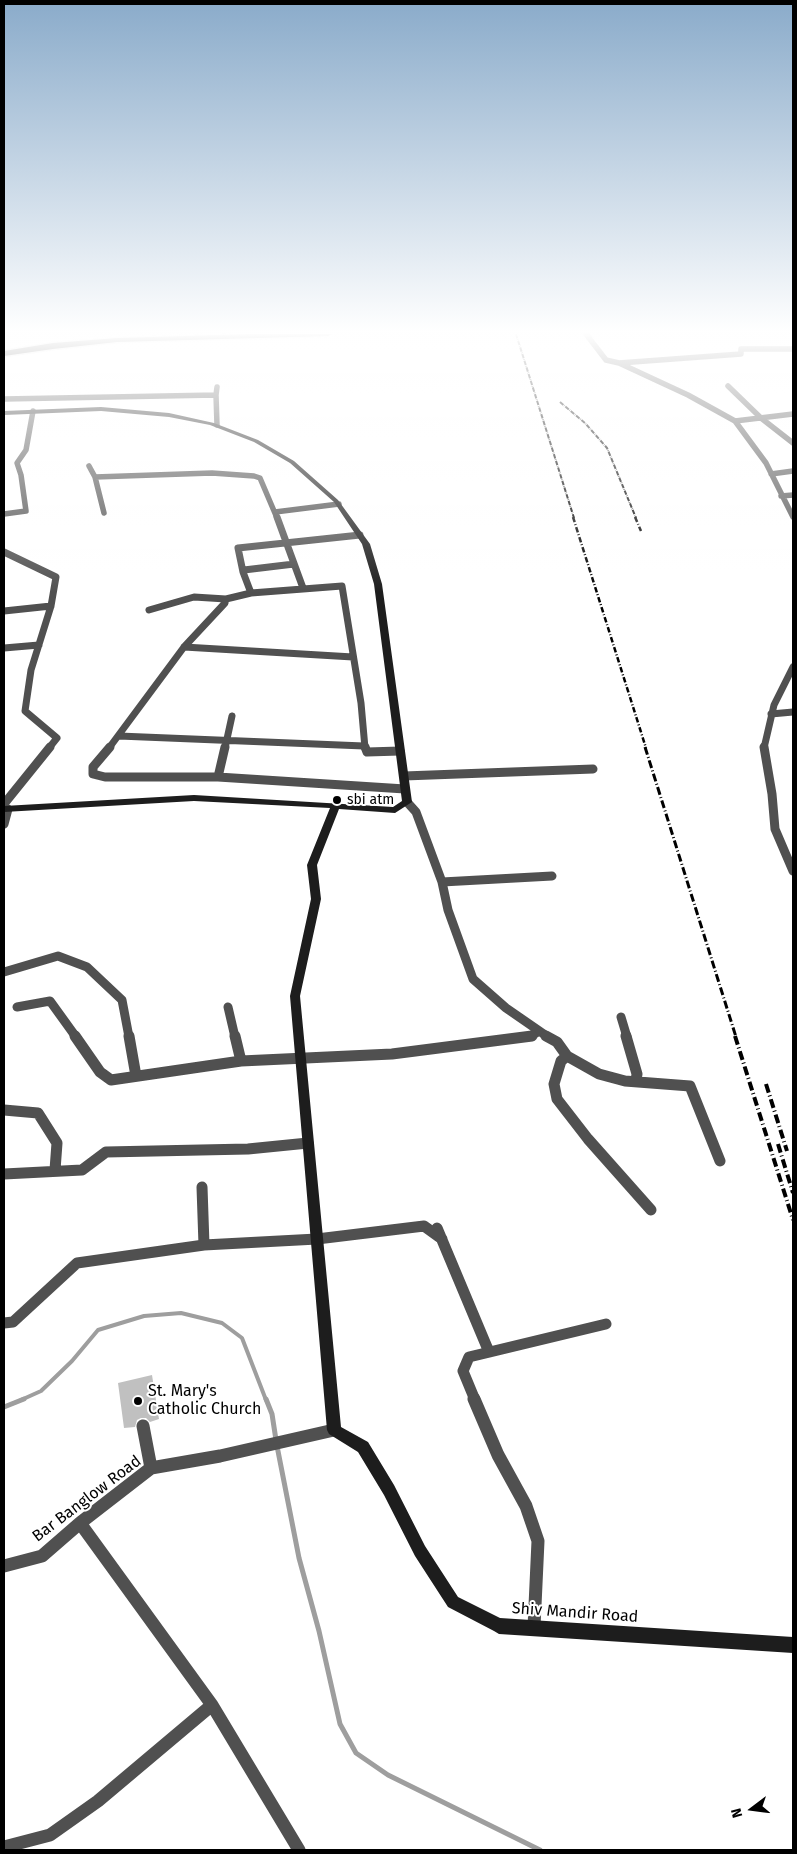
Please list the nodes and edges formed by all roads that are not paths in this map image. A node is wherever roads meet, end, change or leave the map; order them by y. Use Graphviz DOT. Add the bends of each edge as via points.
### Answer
graph roads {
  1 [pos="31,421"];
  2 [pos="193,421"];
  3 [pos="217,421"];
  4 [pos="735,421"];
  5 [pos="739,421"];
  6 [pos="764,421"];
  7 [pos="217,426"];
  8 [pos="793,443"];
  9 [pos="89,466"];
  10 [pos="793,471"];
  11 [pos="771,474"];
  12 [pos="95,477"];
  13 [pos="793,495"];
  14 [pos="781,496"];
  15 [pos="339,504"];
  16 [pos="104,512"];
  17 [pos="275,512"];
  18 [pos="4,514"];
  19 [pos="793,517"];
  20 [pos="360,535"];
  21 [pos="285,542"];
  22 [pos="4,552"];
  23 [pos="294,564"];
  24 [pos="244,570"];
  25 [pos="302,588"];
  26 [pos="251,593"];
  27 [pos="226,599"];
  28 [pos="51,606"];
  29 [pos="149,610"];
  30 [pos="4,611"];
  31 [pos="38,646"];
  32 [pos="184,647"];
  33 [pos="4,648"];
  34 [pos="353,658"];
  35 [pos="793,667"];
  36 [pos="793,712"];
  37 [pos="771,714"];
  38 [pos="232,716"];
  39 [pos="119,736"];
  40 [pos="225,741"];
  41 [pos="364,746"];
  42 [pos="400,751"];
  43 [pos="594,769"];
  44 [pos="404,776"];
  45 [pos="218,777"];
  46 [pos="406,789"];
  47 [pos="407,802"];
  48 [pos="336,806"];
  49 [pos="5,807"];
  50 [pos="4,824"];
  51 [pos="793,871"];
  52 [pos="552,876"];
  53 [pos="442,882"];
  54 [pos="4,972"];
  55 [pos="17,1007"];
  56 [pos="228,1007"];
  57 [pos="621,1017"];
  58 [pos="538,1032"];
  59 [pos="567,1056"];
  60 [pos="300,1057"];
  61 [pos="241,1061"];
  62 [pos="136,1076"];
  63 [pos="636,1081"];
  64 [pos="4,1110"];
  65 [pos="308,1142"];
  66 [pos="720,1161"];
  67 [pos="55,1170"];
  68 [pos="4,1174"];
  69 [pos="202,1187"];
  70 [pos="651,1210"];
  71 [pos="437,1228"];
  72 [pos="317,1239"];
  73 [pos="442,1239"];
  74 [pos="204,1245"];
  75 [pos="4,1322"];
  76 [pos="606,1324"];
  77 [pos="489,1352"];
  78 [pos="143,1426"];
  79 [pos="334,1430"];
  80 [pos="220,1456"];
  81 [pos="151,1468"];
  82 [pos="80,1523"];
  83 [pos="4,1566"];
  84 [pos="534,1627"];
  85 [pos="793,1646"];
  86 [pos="212,1705"];
  87 [pos="4,1847"];
  88 [pos="299,1850"];
  1 -- 18 [label="street" via="26,450 17,463 26,511"];
  2 -- 7 [label="street"];
  3 -- 7 [label="street"];
  4 -- 5 [label="street"];
  4 -- 11 [label="street"];
  6 -- 8 [label="street"];
  7 -- 15 [label="street" via="256,441 292,462"];
  9 -- 12 [label="street"];
  10 -- 11 [label="street"];
  11 -- 14 [label="street"];
  12 -- 16 [label="street"];
  12 -- 17 [label="street" via="212,473 254,476 260,478"];
  13 -- 14 [label="street"];
  14 -- 19 [label="street"];
  15 -- 17 [label="street"];
  15 -- 20 [label="street"];
  17 -- 21 [label="street"];
  20 -- 21 [label="street"];
  20 -- 42 [label="street" via="366,544 378,584"];
  21 -- 23 [label="street"];
  21 -- 24 [label="street" via="238,548"];
  22 -- 28 [label="street" via="56,577"];
  23 -- 24 [label="street"];
  23 -- 25 [label="street"];
  24 -- 26 [label="street"];
  25 -- 26 [label="street"];
  25 -- 34 [label="street" via="342,586"];
  26 -- 27 [label="street"];
  27 -- 29 [label="street" via="194,597"];
  27 -- 32 [label="street"];
  28 -- 30 [label="street"];
  28 -- 31 [label="street"];
  31 -- 33 [label="street"];
  31 -- 49 [label="street" via="25,711 57,738"];
  32 -- 34 [label="street"];
  32 -- 39 [label="street"];
  34 -- 41 [label="street"];
  35 -- 37 [label="street"];
  36 -- 37 [label="street"];
  37 -- 51 [label="street" via="764,748 775,829"];
  38 -- 40 [label="street"];
  39 -- 40 [label="street"];
  39 -- 45 [label="street" via="93,767 93,774 105,777"];
  40 -- 41 [label="street"];
  40 -- 45 [label="street"];
  41 -- 42 [label="street" via="367,752"];
  42 -- 44 [label="street"];
  43 -- 44 [label="street"];
  44 -- 46 [label="street"];
  45 -- 46 [label="street"];
  46 -- 47 [label="street"];
  47 -- 48 [label="street" via="395,810"];
  47 -- 53 [label="street" via="416,812"];
  48 -- 49 [label="street" via="194,798"];
  48 -- 60 [label="street" via="312,865 316,899 295,996"];
  49 -- 50 [label="street"];
  52 -- 53 [label="street"];
  53 -- 58 [label="street" via="448,910 473,979"];
  54 -- 62 [label="street" via="58,956 87,967 122,1000"];
  55 -- 62 [label="street" via="50,1000 100,1072 111,1080"];
  56 -- 61 [label="street"];
  57 -- 63 [label="street" via="637,1074"];
  58 -- 59 [label="street" via="557,1042"];
  58 -- 60 [label="street" via="530,1037 392,1054"];
  59 -- 63 [label="street" via="599,1074"];
  59 -- 70 [label="street" via="554,1084 557,1099"];
  60 -- 61 [label="street"];
  60 -- 65 [label="street"];
  61 -- 62 [label="street"];
  63 -- 66 [label="street" via="690,1086"];
  64 -- 67 [label="street" via="38,1113 56,1143"];
  65 -- 67 [label="street" via="248,1149 106,1152 82,1170"];
  65 -- 72 [label="street"];
  67 -- 68 [label="street"];
  69 -- 74 [label="street"];
  71 -- 73 [label="street"];
  72 -- 73 [label="street" via="424,1226"];
  72 -- 74 [label="street"];
  72 -- 79 [label="street"];
  73 -- 77 [label="street"];
  74 -- 75 [label="street" via="77,1263 13,1322"];
  76 -- 77 [label="street"];
  77 -- 84 [label="street" via="469,1357 463,1371 498,1455 526,1506 538,1541"];
  78 -- 81 [label="street"];
  79 -- 80 [label="street"];
  79 -- 84 [label="street, Shiv Mandir Road" via="363,1447 420,1551 453,1602 499,1626"];
  80 -- 81 [label="street, Bar Banglow Road"];
  81 -- 82 [label="street, Bar Banglow Road"];
  82 -- 83 [label="street, Bar Banglow Road" via="42,1556"];
  82 -- 86 [label="street"];
  84 -- 85 [label="street, Shiv Mandir Road"];
  86 -- 87 [label="street" via="98,1801 50,1835"];
  86 -- 88 [label="street"];
}
